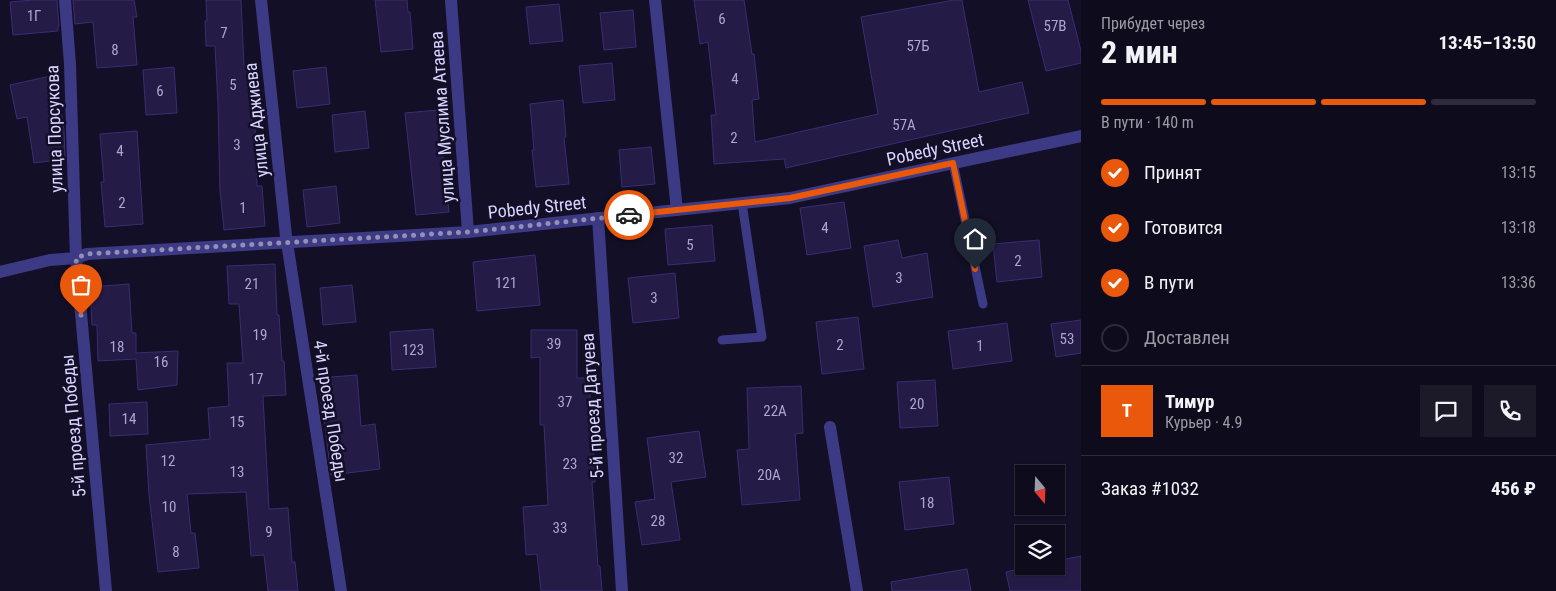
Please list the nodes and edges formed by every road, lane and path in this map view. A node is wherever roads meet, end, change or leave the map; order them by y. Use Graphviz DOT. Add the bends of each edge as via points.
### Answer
graph roads {
  1 [pos="65,0"];
  2 [pos="261,0"];
  3 [pos="451,0"];
  4 [pos="655,0"];
  5 [pos="1081,136"];
  6 [pos="953,163"];
  7 [pos="742,203"];
  8 [pos="677,210"];
  9 [pos="598,218"];
  10 [pos="468,232"];
  11 [pos="287,239"];
  12 [pos="76,258"];
  13 [pos="0,272"];
  14 [pos="982,304"];
  15 [pos="722,340"];
  16 [pos="830,427"];
  17 [pos="106,591"];
  18 [pos="341,591"];
  19 [pos="622,591"];
  20 [pos="857,591"];
  1 -- 12 [label="street, улица Порсукова"];
  2 -- 11 [label="street, улица Аджиева"];
  3 -- 10 [label="street, улица Муслима Атаева"];
  4 -- 8 [label="street"];
  5 -- 6 [label="street, Pobedy Street"];
  6 -- 7 [label="street, Pobedy Street" via="790,198"];
  6 -- 14 [label="lane"];
  7 -- 8 [label="street, Pobedy Street"];
  7 -- 15 [label="lane" via="762,337"];
  8 -- 9 [label="street, Pobedy Street"];
  9 -- 10 [label="street, Pobedy Street"];
  9 -- 19 [label="street, 5-й проезд Датуева"];
  10 -- 11 [label="street, Pobedy Street"];
  11 -- 12 [label="street, Pobedy Street" via="87,254"];
  11 -- 18 [label="street, 4-й проезд Победы"];
  12 -- 13 [label="street, Pobedy Street" via="50,260"];
  12 -- 17 [label="street, 5-й проезд Победы"];
  16 -- 20 [label="street"];
}
